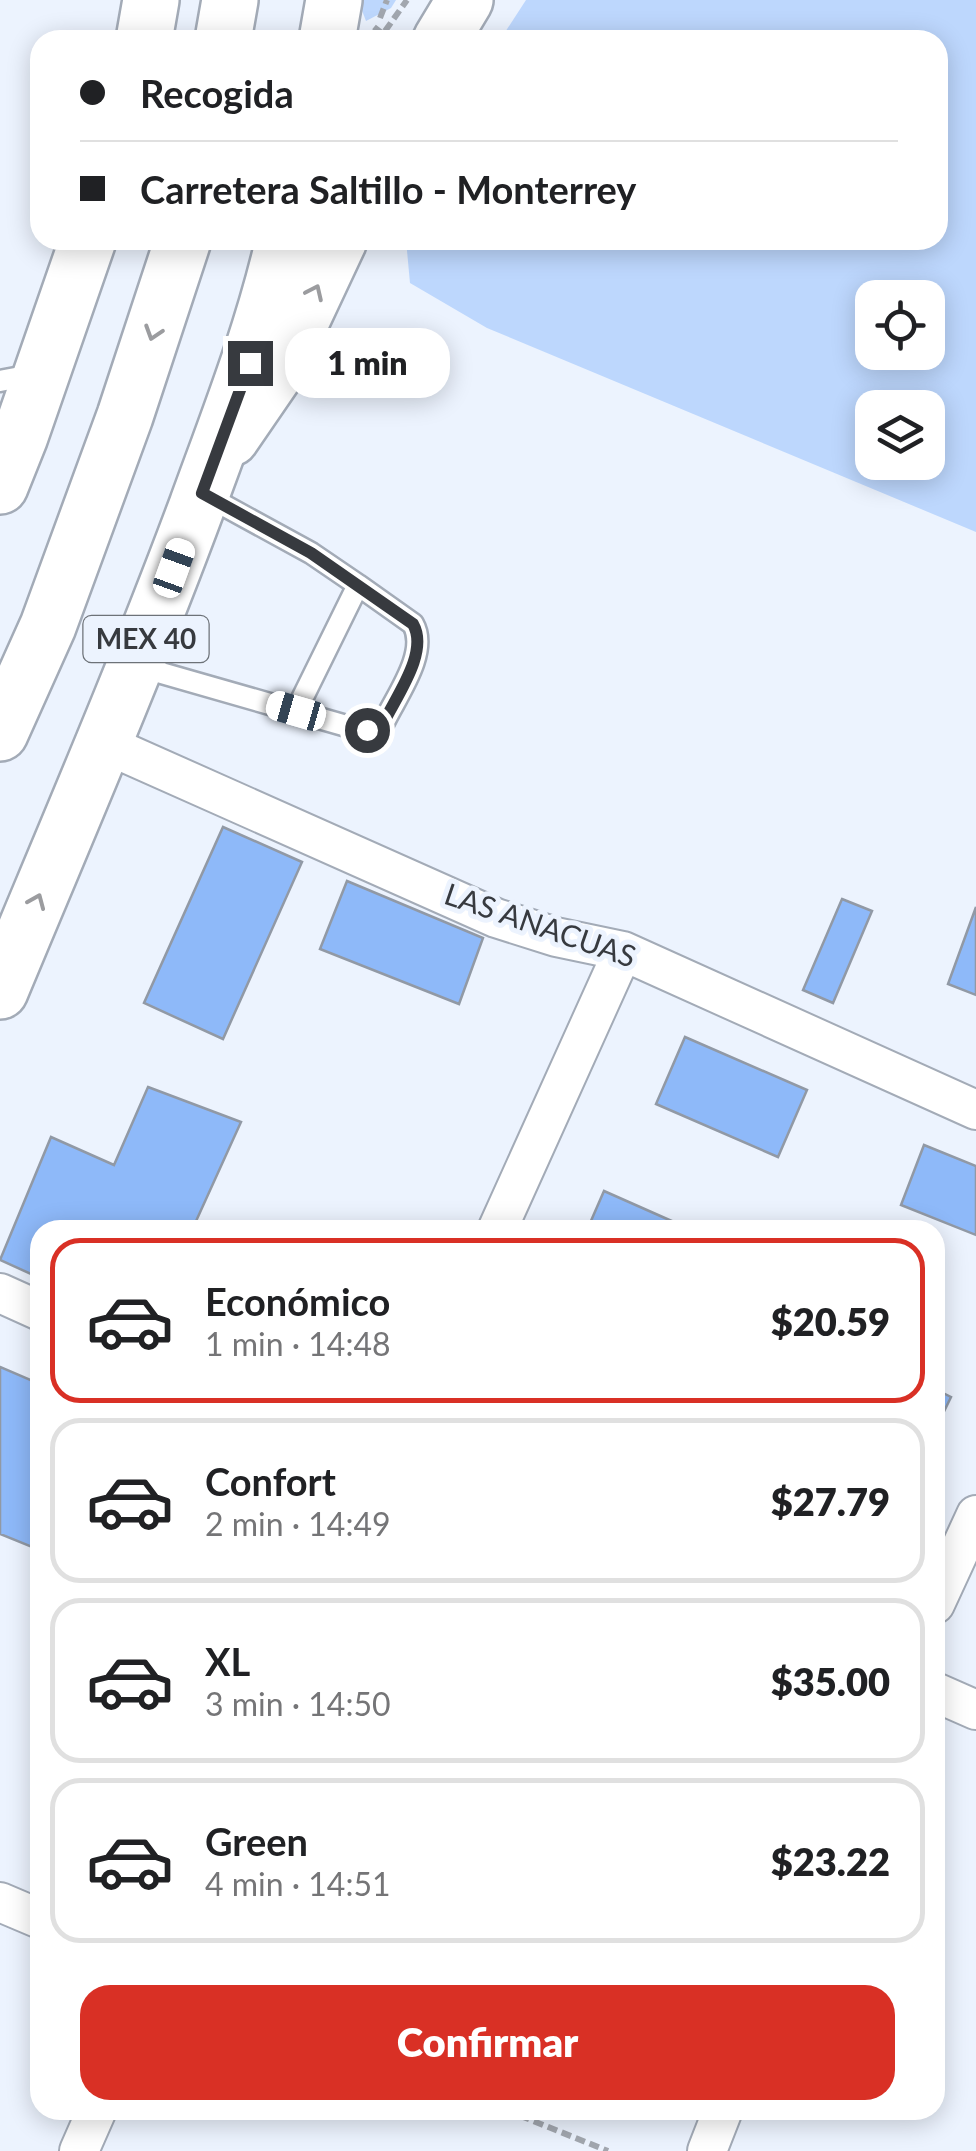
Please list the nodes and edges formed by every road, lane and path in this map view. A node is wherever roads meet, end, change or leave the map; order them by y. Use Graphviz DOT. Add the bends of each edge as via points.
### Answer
graph roads {
  1 [pos="151,0"];
  2 [pos="177,0"];
  3 [pos="230,0"];
  4 [pos="407,0"];
  5 [pos="465,0"];
  6 [pos="342,20"];
  7 [pos="146,30"];
  8 [pos="176,30"];
  9 [pos="225,30"];
  10 [pos="371,30"];
  11 [pos="386,30"];
  12 [pos="447,30"];
  13 [pos="83,250"];
  14 [pos="179,250"];
  15 [pos="282,250"];
  16 [pos="334,250"];
  17 [pos="21,377"];
  18 [pos="207,479"];
  19 [pos="0,486"];
  20 [pos="358,585"];
  21 [pos="48,626"];
  22 [pos="135,665"];
  23 [pos="0,676"];
  24 [pos="296,711"];
  25 [pos="0,733"];
  26 [pos="103,743"];
  27 [pos="623,951"];
  28 [pos="0,991"];
  29 [pos="976,1110"];
  30 [pos="502,1220"];
  31 [pos="0,1293"];
  32 [pos="30,1306"];
  33 [pos="976,1514"];
  34 [pos="945,1582"];
  35 [pos="945,1696"];
  36 [pos="976,1710"];
  37 [pos="0,1902"];
  38 [pos="30,1915"];
  39 [pos="93,2120"];
  40 [pos="531,2120"];
  41 [pos="720,2120"];
  42 [pos="79,2151"];
  43 [pos="608,2151"];
  44 [pos="707,2151"];
  1 -- 7 [label="main road"];
  2 -- 8 [label="main road"];
  3 -- 9 [label="main road"];
  4 -- 11 [label="path"];
  5 -- 12 [label="main road"];
  6 -- 10 [label="path"];
  13 -- 17 [label="main road"];
  14 -- 21 [label="main road, MEX 40, one-way"];
  15 -- 18 [label="main road, MEX 40"];
  18 -- 16 [label="main road, one-way" via="280,368"];
  17 -- 19 [label="main road"];
  18 -- 20 [label="lane"];
  18 -- 22 [label="main road, MEX 40"];
  20 -- 24 [label="lane"];
  20 -- 24 [label="lane" via="413,624 417,655 376,728"];
  21 -- 23 [label="main road"];
  21 -- 25 [label="main road, MEX 40"];
  22 -- 24 [label="lane"];
  22 -- 26 [label="main road, MEX 40"];
  26 -- 27 [label="street, LAS ANACUAS" via="496,918"];
  28 -- 26 [label="main road, MEX 40, one-way"];
  27 -- 29 [label="street, LAS ANACUAS"];
  27 -- 30 [label="street"];
  31 -- 32 [label="street"];
  33 -- 34 [label="street"];
  35 -- 36 [label="street"];
  37 -- 38 [label="street"];
  39 -- 42 [label="street"];
  40 -- 43 [label="path"];
  41 -- 44 [label="street"];
}
